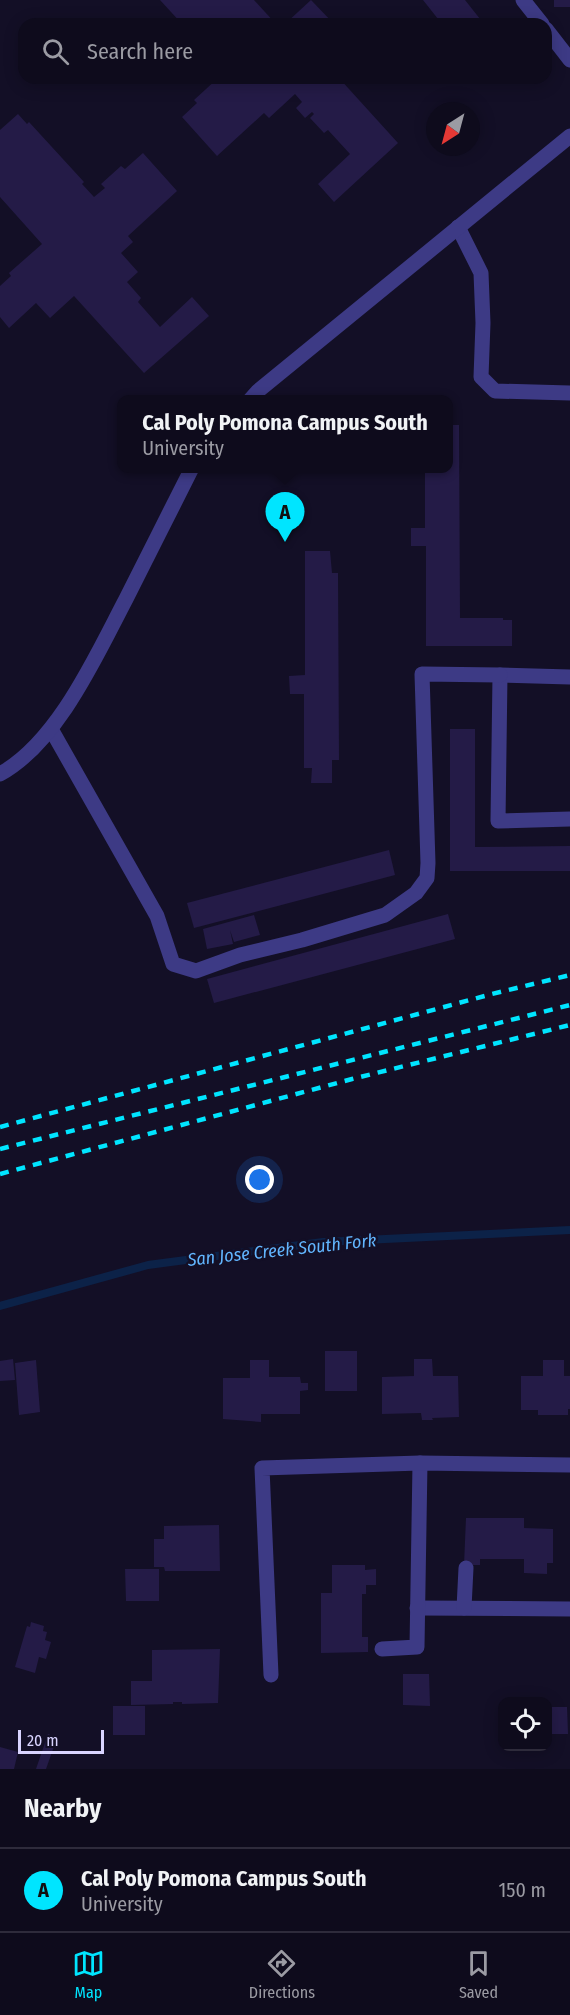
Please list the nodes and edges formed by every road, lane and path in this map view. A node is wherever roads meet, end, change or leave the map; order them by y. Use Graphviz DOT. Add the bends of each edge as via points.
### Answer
graph roads {
  1 [pos="523,0"];
  2 [pos="537,18"];
  3 [pos="552,37"];
  4 [pos="570,60"];
  5 [pos="570,136"];
  6 [pos="458,227"];
  7 [pos="570,393"];
  8 [pos="254,395"];
  9 [pos="189,473"];
  10 [pos="500,675"];
  11 [pos="570,677"];
  12 [pos="51,729"];
  13 [pos="0,774"];
  14 [pos="570,819"];
  15 [pos="420,1462"];
  16 [pos="570,1465"];
  17 [pos="465,1568"];
  18 [pos="417,1608"];
  19 [pos="464,1608"];
  20 [pos="570,1609"];
  21 [pos="382,1648"];
  22 [pos="271,1675"];
  1 -- 2 [label="street"];
  3 -- 4 [label="street"];
  5 -- 6 [label="street"];
  6 -- 7 [label="street" via="481,273 481,377 495,391"];
  6 -- 8 [label="street"];
  9 -- 12 [label="street" via="92,665"];
  10 -- 11 [label="street"];
  10 -- 12 [label="street" via="422,674 428,863 427,878 416,893 385,915 196,971 173,964 158,916"];
  10 -- 14 [label="street" via="498,821"];
  12 -- 13 [label="street"];
  15 -- 16 [label="street"];
  15 -- 18 [label="street"];
  15 -- 22 [label="street" via="262,1468"];
  17 -- 19 [label="street"];
  18 -- 19 [label="street"];
  18 -- 21 [label="street" via="417,1647"];
  19 -- 20 [label="street"];
}
